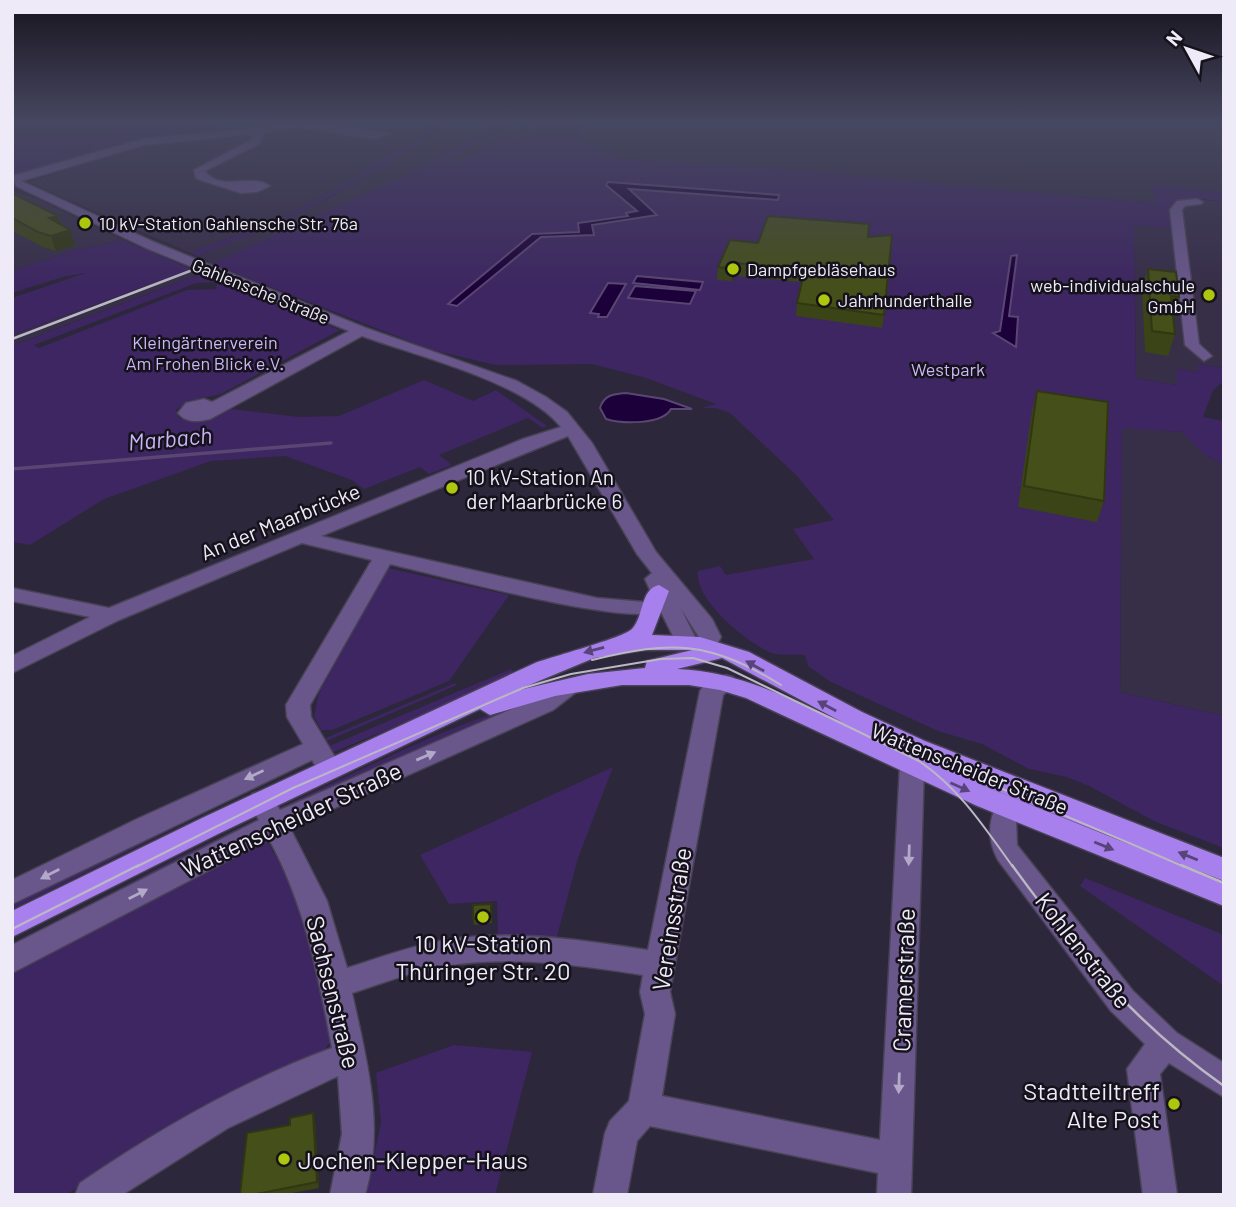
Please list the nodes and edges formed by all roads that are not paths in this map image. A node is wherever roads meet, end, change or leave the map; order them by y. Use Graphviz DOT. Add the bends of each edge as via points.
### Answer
graph roads {
  1 [pos="202,177"];
  2 [pos="16,183"];
  3 [pos="235,186"];
  4 [pos="1197,202"];
  5 [pos="361,331"];
  6 [pos="1204,356"];
  7 [pos="212,408"];
  8 [pos="571,429"];
  9 [pos="300,537"];
  10 [pos="647,554"];
  11 [pos="386,555"];
  12 [pos="12,594"];
  13 [pos="655,600"];
  14 [pos="111,615"];
  15 [pos="626,644"];
  16 [pos="704,649"];
  17 [pos="12,666"];
  18 [pos="614,679"];
  19 [pos="724,683"];
  20 [pos="573,685"];
  21 [pos="415,732"];
  22 [pos="323,758"];
  23 [pos="912,766"];
  24 [pos="1012,798"];
  25 [pos="268,812"];
  26 [pos="1224,870"];
  27 [pos="12,893"];
  28 [pos="1224,894"];
  29 [pos="12,925"];
  30 [pos="12,960"];
  31 [pos="660,965"];
  32 [pos="336,985"];
  33 [pos="1166,1042"];
  34 [pos="350,1056"];
  35 [pos="1224,1082"];
  36 [pos="644,1109"];
  37 [pos="896,1160"];
  38 [pos="92,1195"];
  39 [pos="347,1195"];
  40 [pos="610,1195"];
  41 [pos="894,1195"];
  42 [pos="1160,1195"];
  1 -- 3 [label="street"];
  2 -- 5 [label="street, Gahlensche Straße" via="150,246"];
  4 -- 6 [label="street" via="1181,203 1176,210 1192,345"];
  5 -- 7 [label="street"];
  5 -- 8 [label="street, Gahlensche Straße" via="481,373"];
  8 -- 9 [label="street, An der Maarbrücke"];
  8 -- 10 [label="street, Gahlensche Straße" via="604,474"];
  9 -- 11 [label="street"];
  9 -- 14 [label="street, An der Maarbrücke"];
  10 -- 13 [label="street, Gahlensche Straße"];
  10 -- 16 [label="street, Gahlensche Straße" via="704,624 710,636"];
  11 -- 13 [label="street" via="597,605"];
  11 -- 22 [label="street" via="298,705 299,717"];
  12 -- 14 [label="street"];
  13 -- 15 [label="main road" via="643,632"];
  13 -- 16 [label="street, Gahlensche Straße"];
  14 -- 17 [label="street, An der Maarbrücke"];
  15 -- 16 [label="main road, Wattenscheider Straße"];
  15 -- 21 [label="main road, Wattenscheider Straße, one-way" via="565,660"];
  16 -- 18 [label="main road, Wattenscheider Straße"];
  16 -- 19 [label="main road, Wattenscheider Straße"];
  24 -- 16 [label="main road, Wattenscheider Straße, one-way"];
  18 -- 19 [label="main road, Wattenscheider Straße" via="673,674"];
  18 -- 20 [label="main road, Wattenscheider Straße"];
  19 -- 23 [label="main road, Wattenscheider Straße" via="754,692"];
  19 -- 31 [label="street, Vereinsstraße" via="712,691"];
  20 -- 21 [label="main road, Wattenscheider Straße"];
  25 -- 20 [label="street, Wattenscheider Straße, one-way" via="545,704"];
  21 -- 22 [label="main road, Wattenscheider Straße"];
  22 -- 25 [label="main road, Wattenscheider Straße"];
  22 -- 27 [label="street, Wattenscheider Straße, one-way" via="146,825"];
  23 -- 24 [label="main road, Wattenscheider Straße, one-way"];
  23 -- 37 [label="street, Cramerstraße, one-way"];
  26 -- 24 [label="main road, Wattenscheider Straße, one-way"];
  24 -- 28 [label="main road, Wattenscheider Straße, one-way"];
  24 -- 33 [label="street, Kohlenstraße" via="999,830 1000,841 1122,1001"];
  25 -- 29 [label="main road, Wattenscheider Straße"];
  30 -- 25 [label="street, Wattenscheider Straße, one-way"];
  25 -- 32 [label="street, Sachsenstraße" via="293,856 318,917"];
  31 -- 32 [label="street" via="558,949 500,949 444,953"];
  31 -- 36 [label="street, Vereinsstraße" via="655,992 660,1014"];
  32 -- 34 [label="street, Sachsenstraße"];
  33 -- 35 [label="street, Kohlenstraße"];
  33 -- 42 [label="street" via="1143,1069"];
  34 -- 38 [label="street" via="279,1084 219,1115"];
  34 -- 39 [label="street, Sachsenstraße" via="362,1131"];
  36 -- 37 [label="street"];
  36 -- 40 [label="street" via="622,1133"];
  37 -- 41 [label="street, Cramerstraße"];
}
